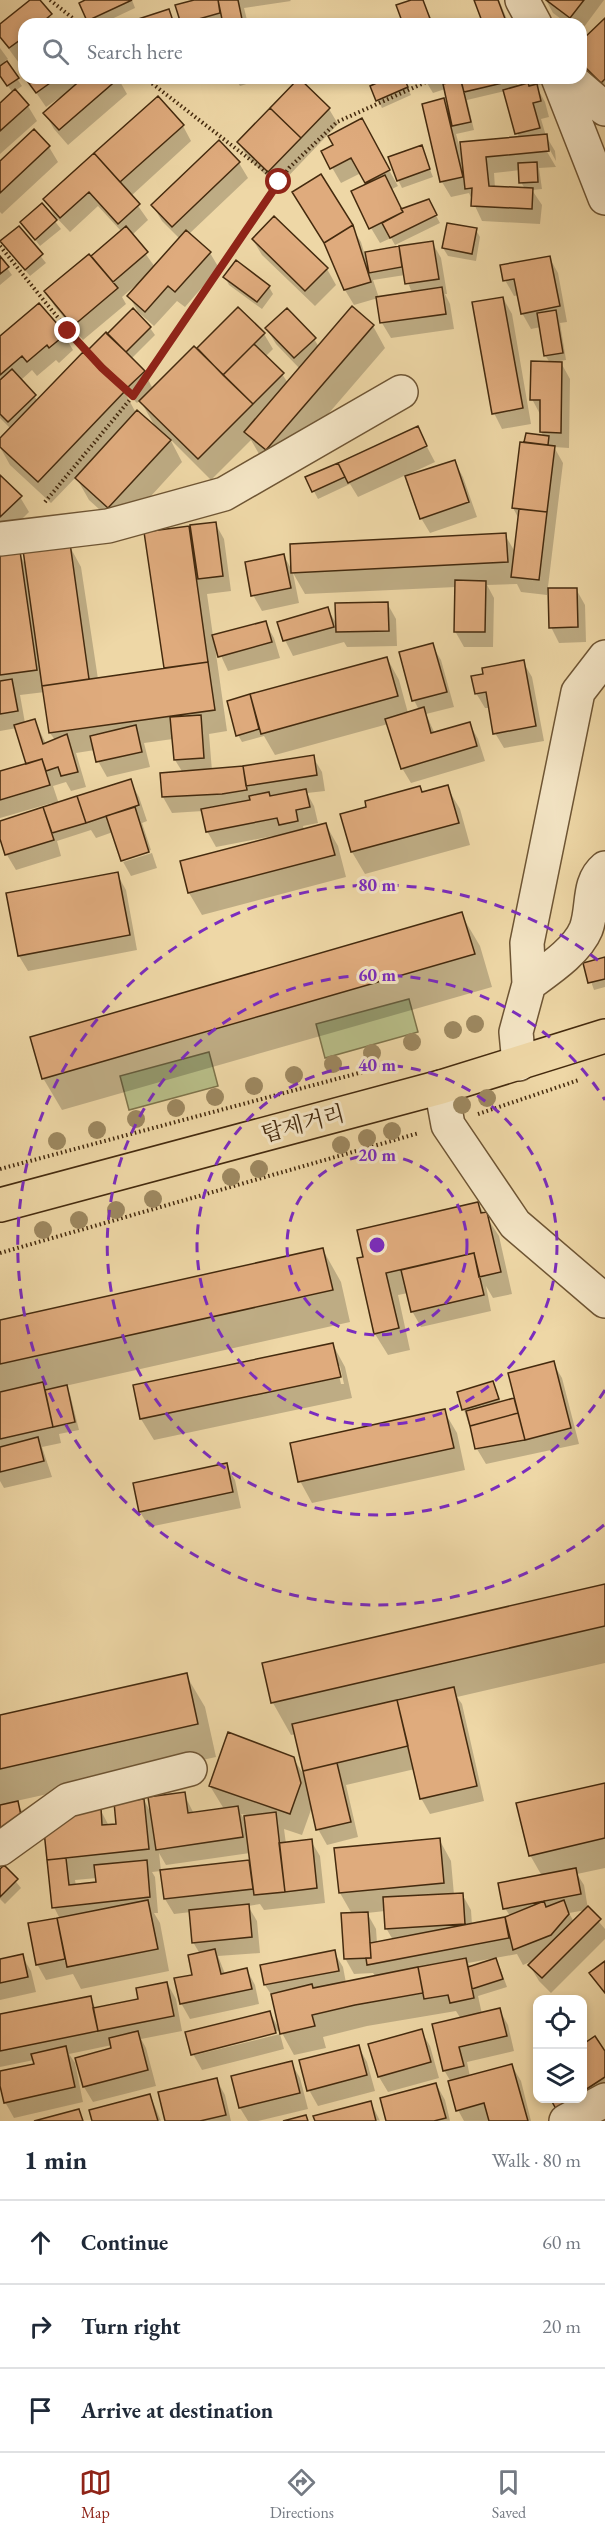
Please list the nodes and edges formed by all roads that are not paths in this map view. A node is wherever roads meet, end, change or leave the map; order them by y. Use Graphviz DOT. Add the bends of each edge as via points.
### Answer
graph roads {
  1 [pos="522,0"];
  2 [pos="532,18"];
  3 [pos="560,84"];
  4 [pos="576,84"];
  5 [pos="605,109"];
  6 [pos="605,198"];
  7 [pos="401,392"];
  8 [pos="8,538"];
  9 [pos="605,657"];
  10 [pos="605,868"];
  11 [pos="529,984"];
  12 [pos="605,1036"];
  13 [pos="519,1064"];
  14 [pos="441,1087"];
  15 [pos="0,1205"];
  16 [pos="605,1301"];
  17 [pos="190,1769"];
  18 [pos="0,1849"];
  19 [pos="605,2100"];
  20 [pos="566,2121"];
  1 -- 2 [label="street"];
  3 -- 6 [label="street"];
  4 -- 5 [label="street"];
  7 -- 8 [label="street" via="224,494 108,526"];
  9 -- 11 [label="street" via="578,692 527,943"];
  10 -- 11 [label="street" via="598,873 591,892 585,931 561,961"];
  11 -- 13 [label="street" via="516,1032"];
  12 -- 13 [label="main road, 탑제거리"];
  13 -- 14 [label="main road, 탑제거리"];
  14 -- 15 [label="main road, 탑제거리"];
  14 -- 16 [label="street" via="448,1125 515,1224"];
  17 -- 18 [label="street" via="68,1800"];
  19 -- 20 [label="street"];
}
